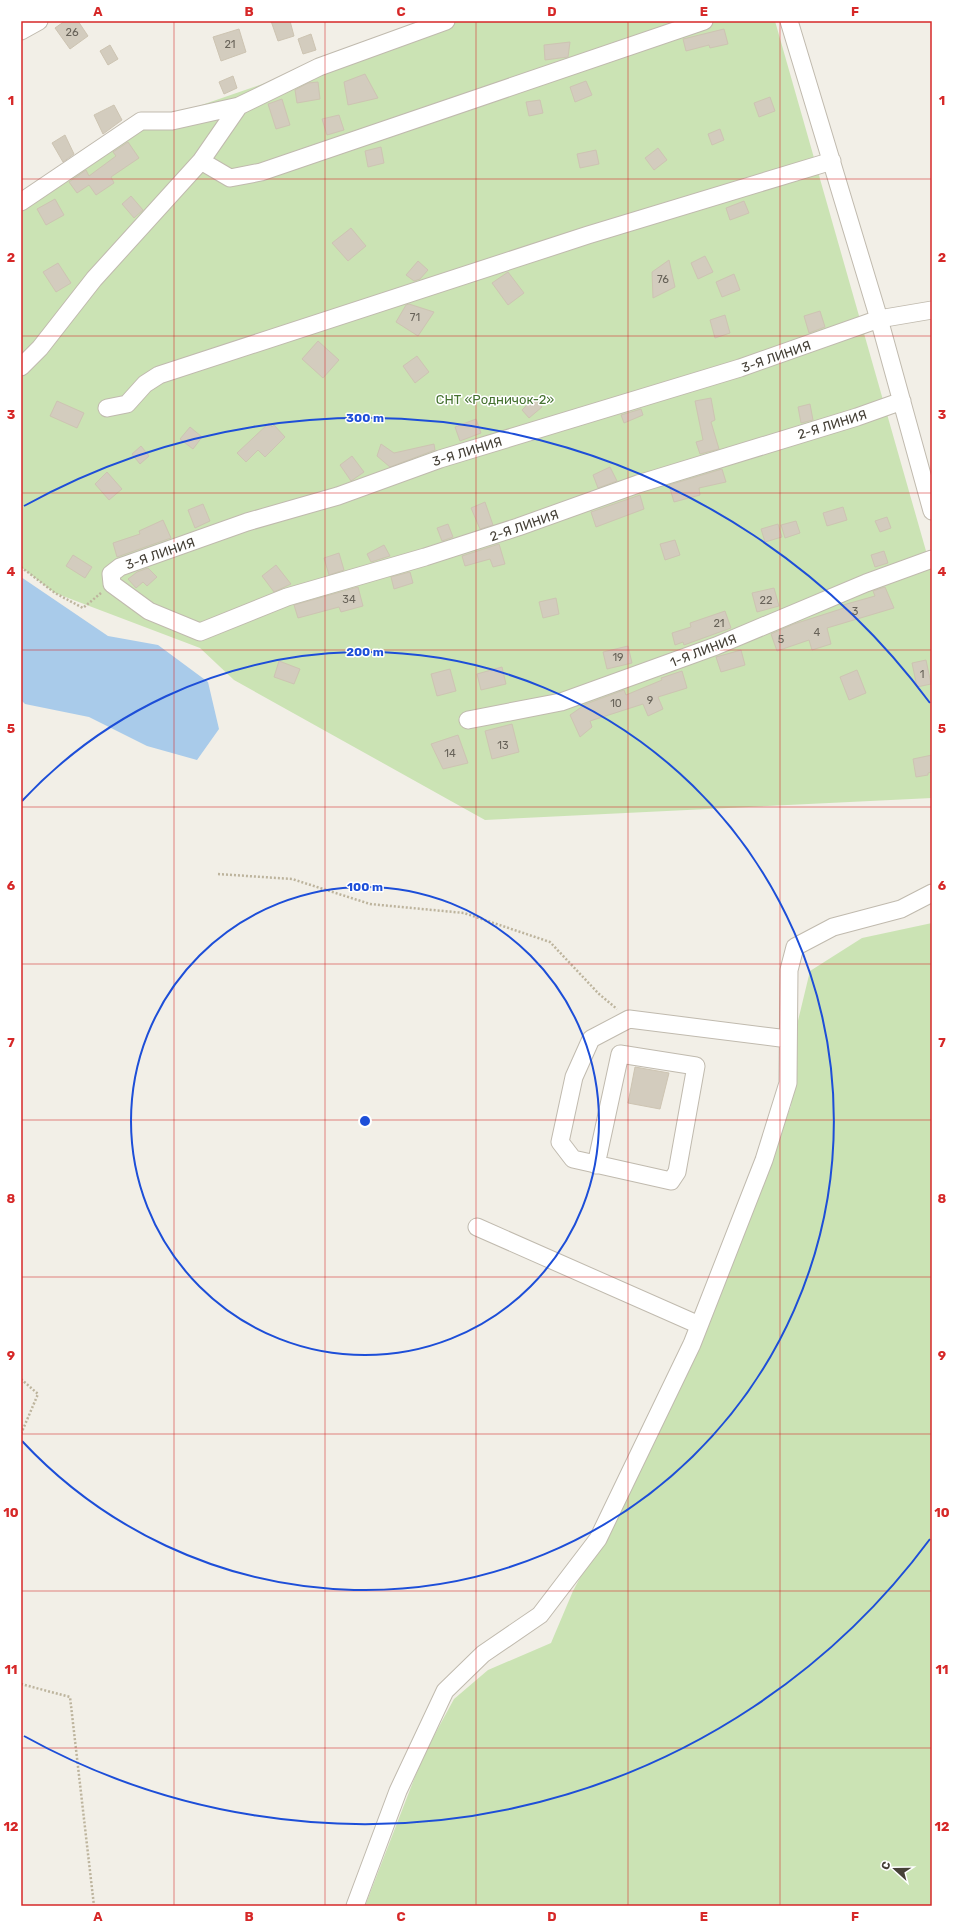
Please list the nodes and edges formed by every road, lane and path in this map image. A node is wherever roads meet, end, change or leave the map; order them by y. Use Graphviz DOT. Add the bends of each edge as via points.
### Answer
graph roads {
  1 [pos="39,21"];
  2 [pos="446,21"];
  3 [pos="704,21"];
  4 [pos="789,21"];
  5 [pos="21,31"];
  6 [pos="239,106"];
  7 [pos="201,161"];
  8 [pos="832,161"];
  9 [pos="21,202"];
  10 [pos="932,310"];
  11 [pos="879,319"];
  12 [pos="21,367"];
  13 [pos="902,401"];
  14 [pos="106,408"];
  15 [pos="932,511"];
  16 [pos="932,559"];
  17 [pos="21,568"];
  18 [pos="112,584"];
  19 [pos="149,611"];
  20 [pos="468,720"];
  21 [pos="218,874"];
  22 [pos="932,893"];
  23 [pos="630,1019"];
  24 [pos="788,1040"];
  25 [pos="596,1165"];
  26 [pos="477,1227"];
  27 [pos="699,1325"];
  28 [pos="21,1379"];
  29 [pos="21,1434"];
  30 [pos="21,1684"];
  31 [pos="94,1906"];
  32 [pos="355,1906"];
  1 -- 5 [label="street"];
  2 -- 6 [label="street" via="319,67"];
  3 -- 7 [label="street" via="261,172 230,178"];
  4 -- 8 [label="street"];
  6 -- 7 [label="street"];
  6 -- 9 [label="street" via="172,121 141,121"];
  7 -- 12 [label="street" via="94,279 40,348"];
  8 -- 11 [label="street"];
  8 -- 14 [label="street" via="588,235 158,375 145,384 127,404"];
  10 -- 11 [label="street"];
  11 -- 13 [label="street"];
  11 -- 18 [label="street, 3-Я ЛИНИЯ" via="740,368 440,459 338,496 247,522 120,567 111,574"];
  13 -- 15 [label="street"];
  13 -- 19 [label="street, 2-Я ЛИНИЯ" via="858,417 638,484 468,543 287,597 200,632"];
  16 -- 20 [label="street, 1-Я ЛИНИЯ" via="866,583 716,646 561,702"];
  17 -- 18 [label="path" via="55,593 83,608"];
  18 -- 19 [label="street, 3-Я ЛИНИЯ"];
  21 -- 23 [label="path" via="292,879 370,904 464,913 550,942 599,994"];
  22 -- 24 [label="street" via="901,909 833,927 795,947 789,970"];
  23 -- 24 [label="street"];
  23 -- 25 [label="street" via="591,1039 574,1077 560,1142 573,1160"];
  24 -- 27 [label="street" via="788,1083 764,1160"];
  25 -- 25 [label="street" via="671,1181 677,1172 696,1066 620,1054"];
  26 -- 27 [label="street"];
  27 -- 32 [label="street" via="598,1539 540,1614 483,1654 445,1691 398,1791"];
  28 -- 29 [label="path" via="38,1394"];
  30 -- 31 [label="path" via="70,1697"];
}
